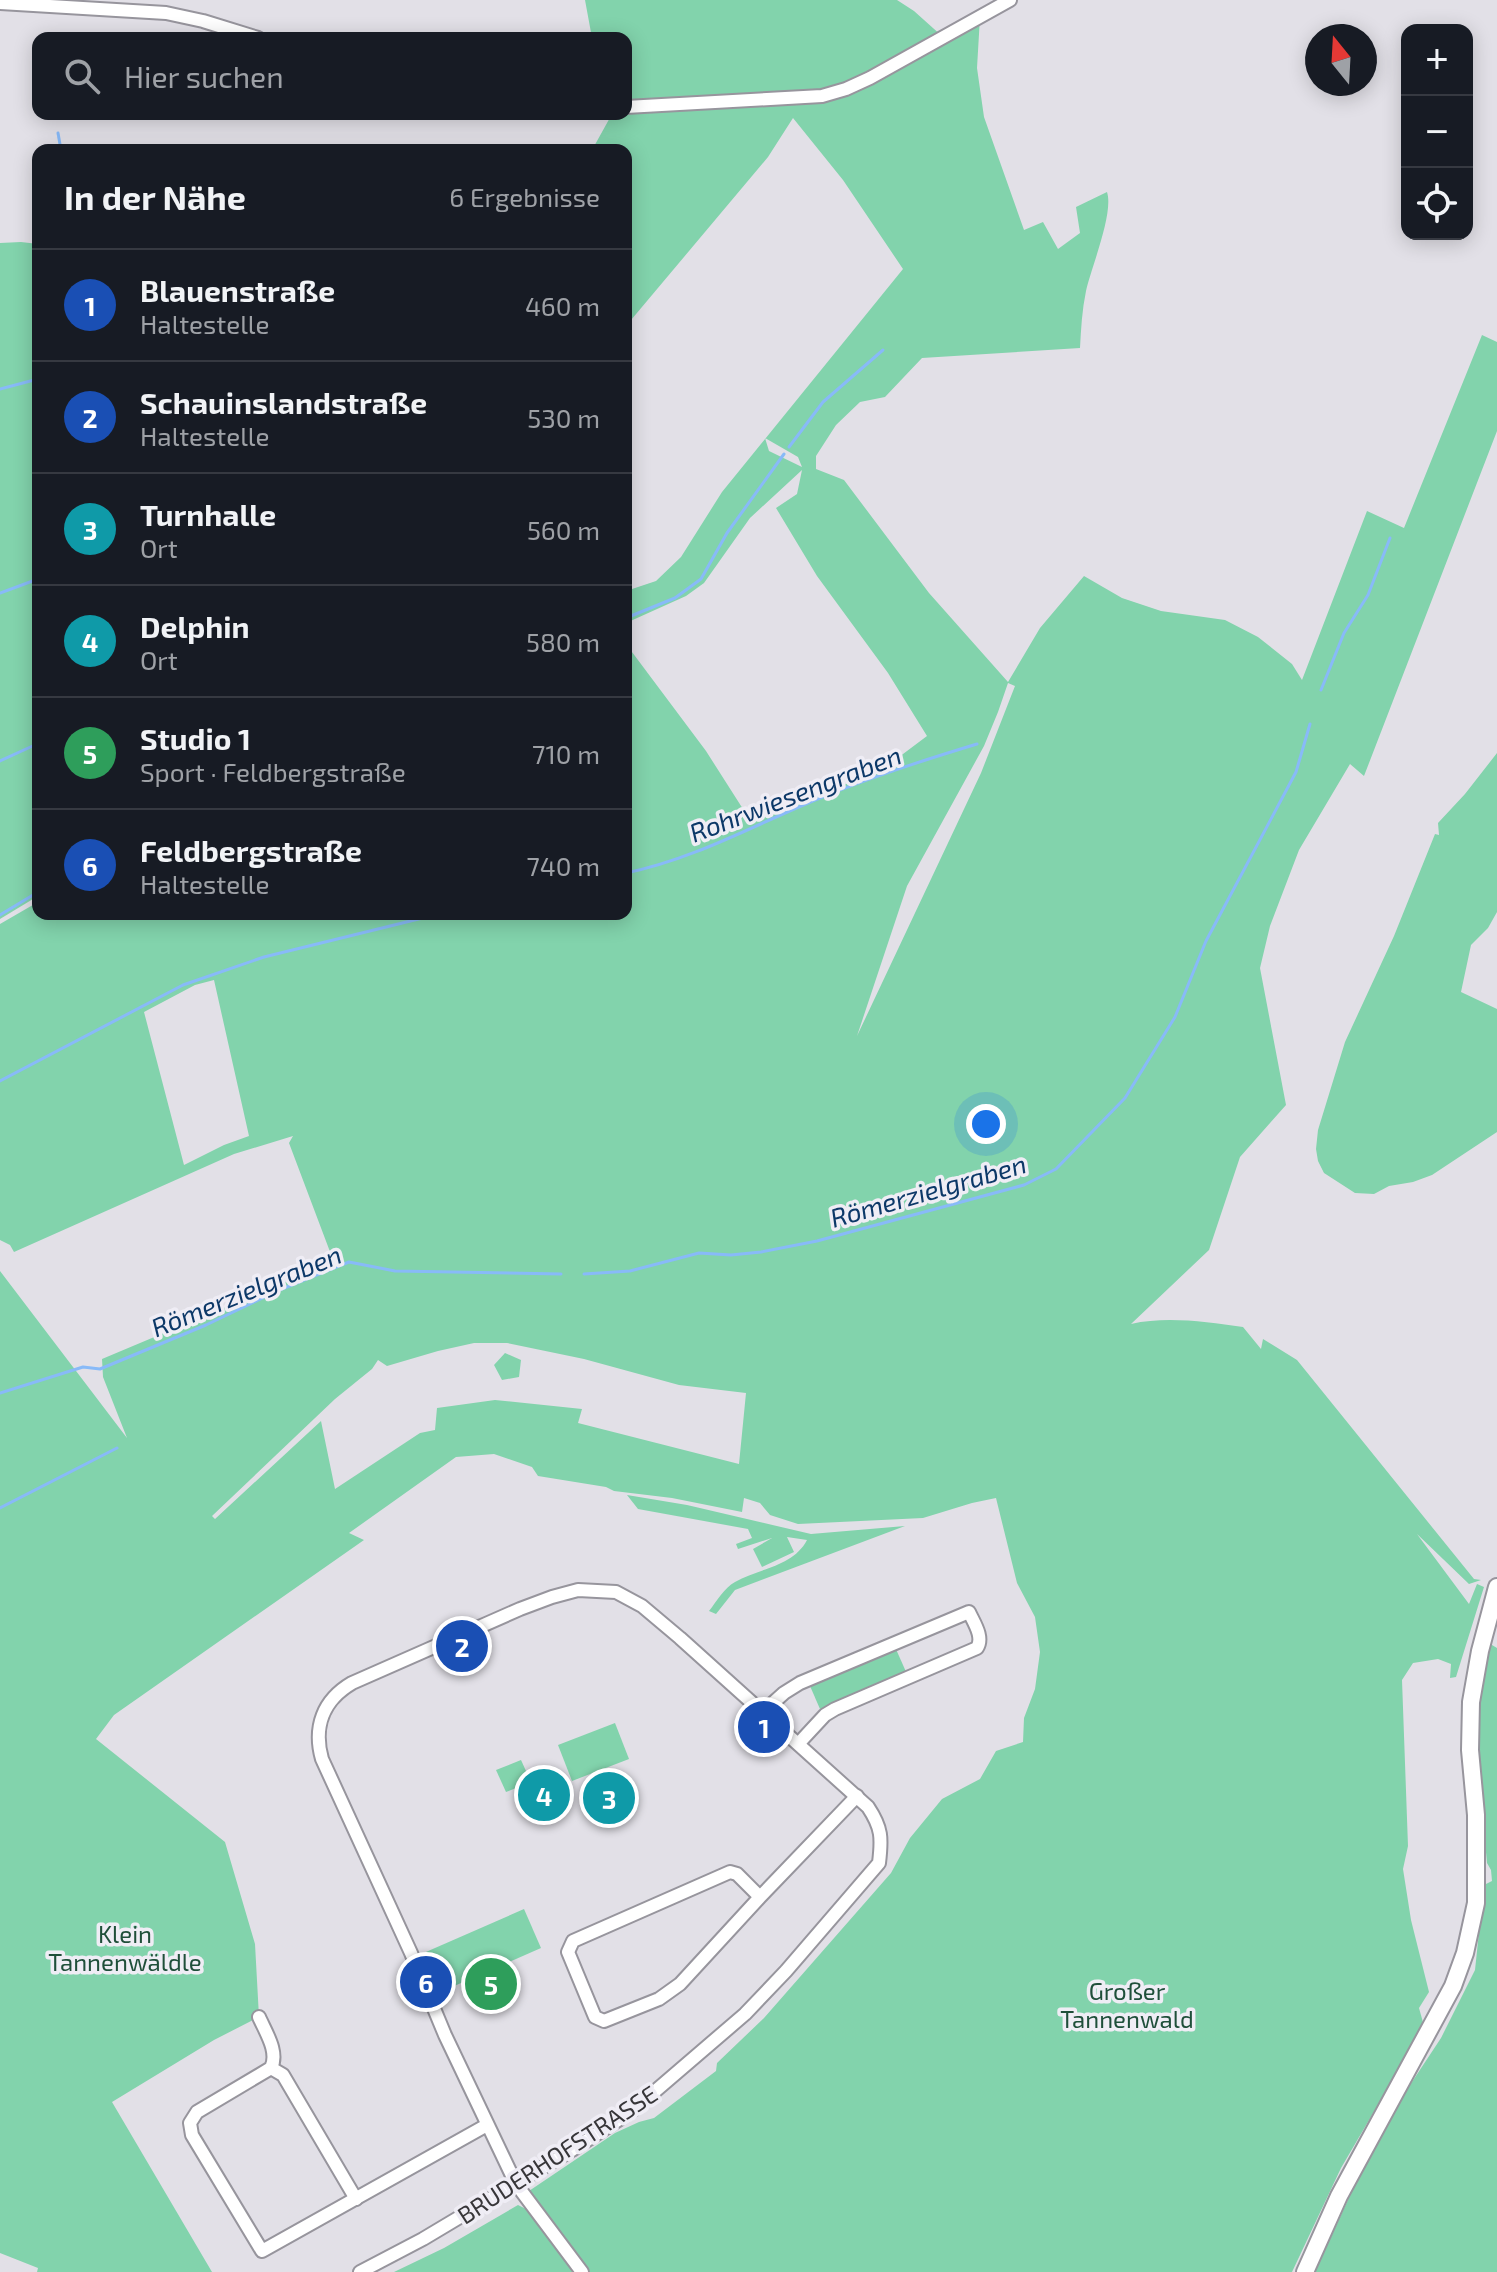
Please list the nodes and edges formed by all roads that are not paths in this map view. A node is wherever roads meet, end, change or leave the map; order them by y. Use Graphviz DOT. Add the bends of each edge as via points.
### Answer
graph roads {
  1 [pos="1010,0"];
  2 [pos="0,3"];
  3 [pos="239,32"];
  4 [pos="632,107"];
  5 [pos="1497,1587"];
  6 [pos="763,1712"];
  7 [pos="799,1743"];
  8 [pos="857,1796"];
  9 [pos="760,1897"];
  10 [pos="259,2017"];
  11 [pos="271,2068"];
  12 [pos="487,2125"];
  13 [pos="516,2184"];
  14 [pos="356,2199"];
  15 [pos="360,2272"];
  16 [pos="582,2272"];
  17 [pos="1305,2272"];
  1 -- 4 [label="street" via="870,78 822,96"];
  2 -- 3 [label="street" via="166,13"];
  5 -- 17 [label="main road" via="1471,1702 1476,1903 1465,1953 1453,1986 1339,2196"];
  6 -- 7 [label="street"];
  6 -- 7 [label="street" via="800,1683 969,1612 980,1637 977,1648 835,1709"];
  6 -- 12 [label="street" via="642,1606 616,1592 578,1590 520,1609 352,1683 331,1699 319,1723 322,1759"];
  7 -- 8 [label="street"];
  8 -- 9 [label="street"];
  8 -- 13 [label="street, BRUDERHOFSTRASSE" via="868,1807 882,1840 879,1863 846,1903 745,2014 632,2111"];
  9 -- 9 [label="street" via="730,1872 573,1941 568,1952 595,2017 604,2021 659,1999 680,1984"];
  10 -- 11 [label="street" via="274,2052"];
  11 -- 14 [label="street" via="283,2075"];
  11 -- 14 [label="street" via="197,2112 190,2123 192,2135 262,2251"];
  12 -- 13 [label="street"];
  12 -- 14 [label="street"];
  13 -- 15 [label="street, BRUDERHOFSTRASSE"];
  13 -- 16 [label="street"];
}
